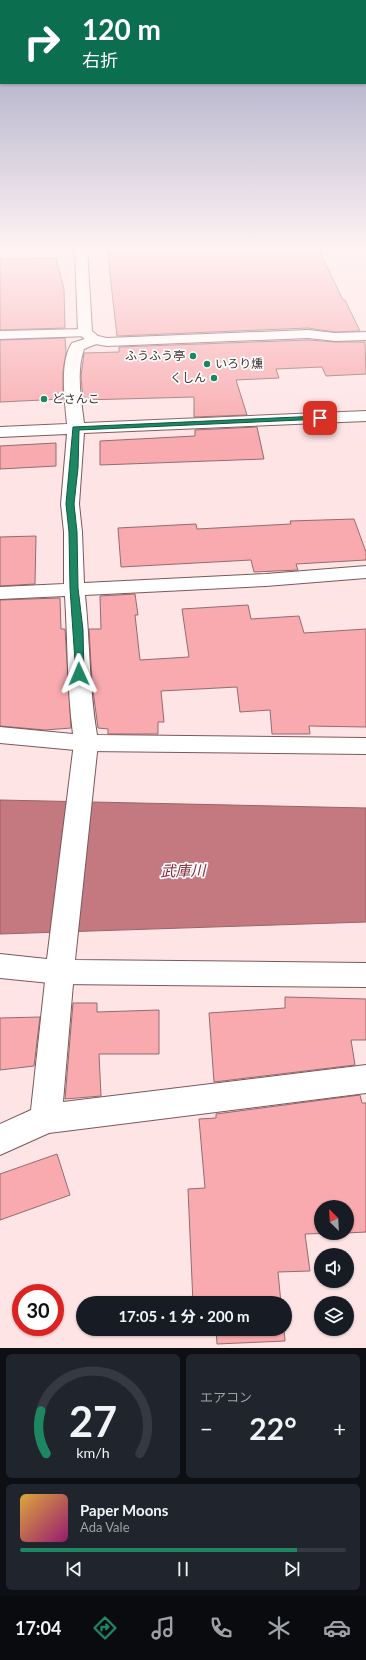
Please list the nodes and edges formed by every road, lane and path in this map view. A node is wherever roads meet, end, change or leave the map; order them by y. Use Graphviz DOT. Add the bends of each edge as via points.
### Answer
graph roads {
  1 [pos="87,311"];
  2 [pos="0,335"];
  3 [pos="90,336"];
  4 [pos="366,336"];
  5 [pos="366,416"];
  6 [pos="76,428"];
  7 [pos="0,432"];
  8 [pos="366,572"];
  9 [pos="74,588"];
  10 [pos="0,593"];
  11 [pos="0,735"];
  12 [pos="366,746"];
  13 [pos="85,748"];
  14 [pos="61,965"];
  15 [pos="0,966"];
  16 [pos="366,975"];
  17 [pos="366,1079"];
  18 [pos="46,1118"];
  19 [pos="0,1140"];
  1 -- 3 [label="street"];
  2 -- 3 [label="street"];
  3 -- 4 [label="street" via="107,342 308,334 335,337"];
  3 -- 6 [label="street" via="77,346 72,361"];
  5 -- 6 [label="street"];
  6 -- 7 [label="street"];
  6 -- 9 [label="street" via="70,504"];
  8 -- 9 [label="street" via="266,580"];
  9 -- 10 [label="street"];
  9 -- 13 [label="street"];
  11 -- 13 [label="street"];
  12 -- 13 [label="street"];
  13 -- 14 [label="street"];
  14 -- 15 [label="street"];
  14 -- 16 [label="street"];
  14 -- 18 [label="street"];
  17 -- 18 [label="street"];
  18 -- 19 [label="street"];
}
